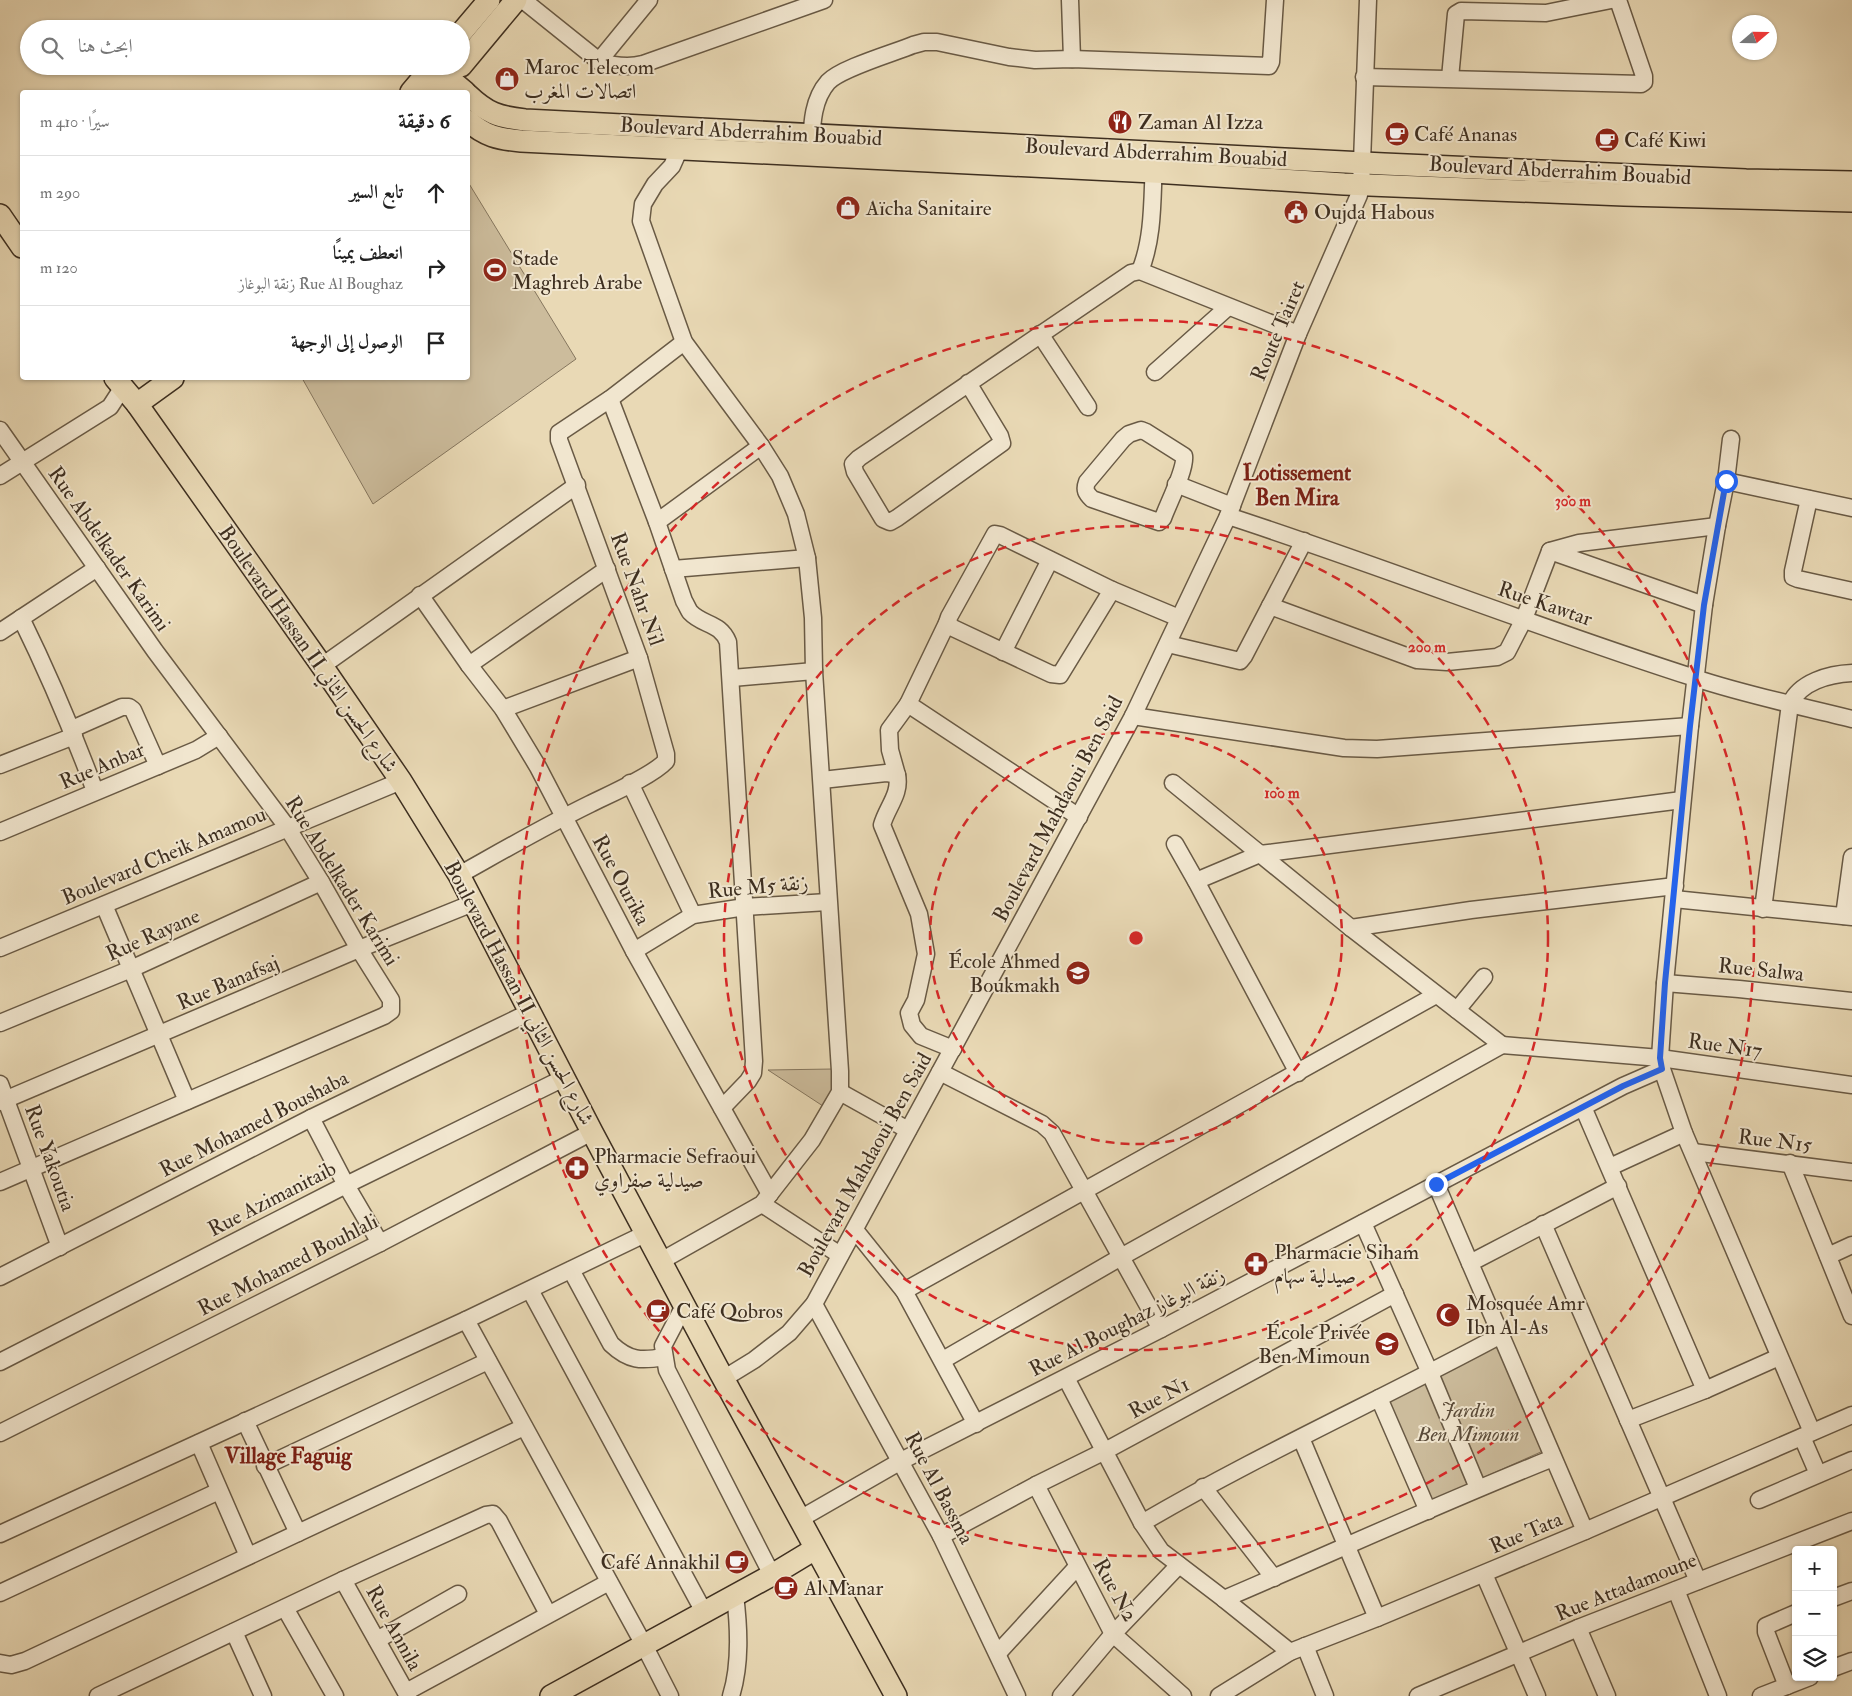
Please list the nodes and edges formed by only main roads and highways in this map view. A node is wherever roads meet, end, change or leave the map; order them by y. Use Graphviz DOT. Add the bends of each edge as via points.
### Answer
graph roads {
  1 [pos="489,0"];
  2 [pos="512,2"];
  3 [pos="470,22"];
  4 [pos="470,51"];
  5 [pos="444,81"];
  6 [pos="457,90"];
  7 [pos="470,99"];
  8 [pos="470,123"];
  9 [pos="811,145"];
  10 [pos="1154,162"];
  11 [pos="1852,182"];
  12 [pos="1852,201"];
  13 [pos="0,215"];
  14 [pos="20,244"];
  15 [pos="170,380"];
  16 [pos="125,381"];
  17 [pos="137,404"];
  18 [pos="815,1548"];
  19 [pos="551,1696"];
  20 [pos="896,1696"];
  1 -- 3 [label="main road"];
  2 -- 4 [label="main road"];
  5 -- 6 [label="main road, Boulevard Abderrahim Bouabid"];
  7 -- 9 [label="main road, Boulevard Abderrahim Bouabid" via="495,115 525,120"];
  8 -- 9 [label="main road, Boulevard Abderrahim Bouabid" via="500,140 680,148"];
  9 -- 10 [label="main road, Boulevard Abderrahim Bouabid"];
  10 -- 11 [label="main road, Boulevard Abderrahim Bouabid" via="1362,162"];
  10 -- 12 [label="main road, Boulevard Abderrahim Bouabid" via="1361,185"];
  13 -- 14 [label="main road"];
  15 -- 17 [label="main road"];
  16 -- 17 [label="main road, Boulevard Hassan II شارع الحسن الثاني"];
  17 -- 18 [label="main road, Boulevard Hassan II شارع الحسن الثاني" via="401,781 459,875 592,1132"];
  18 -- 19 [label="main road" via="772,1575"];
  18 -- 20 [label="main road, Boulevard Hassan II شارع الحسن الثاني"];
}
